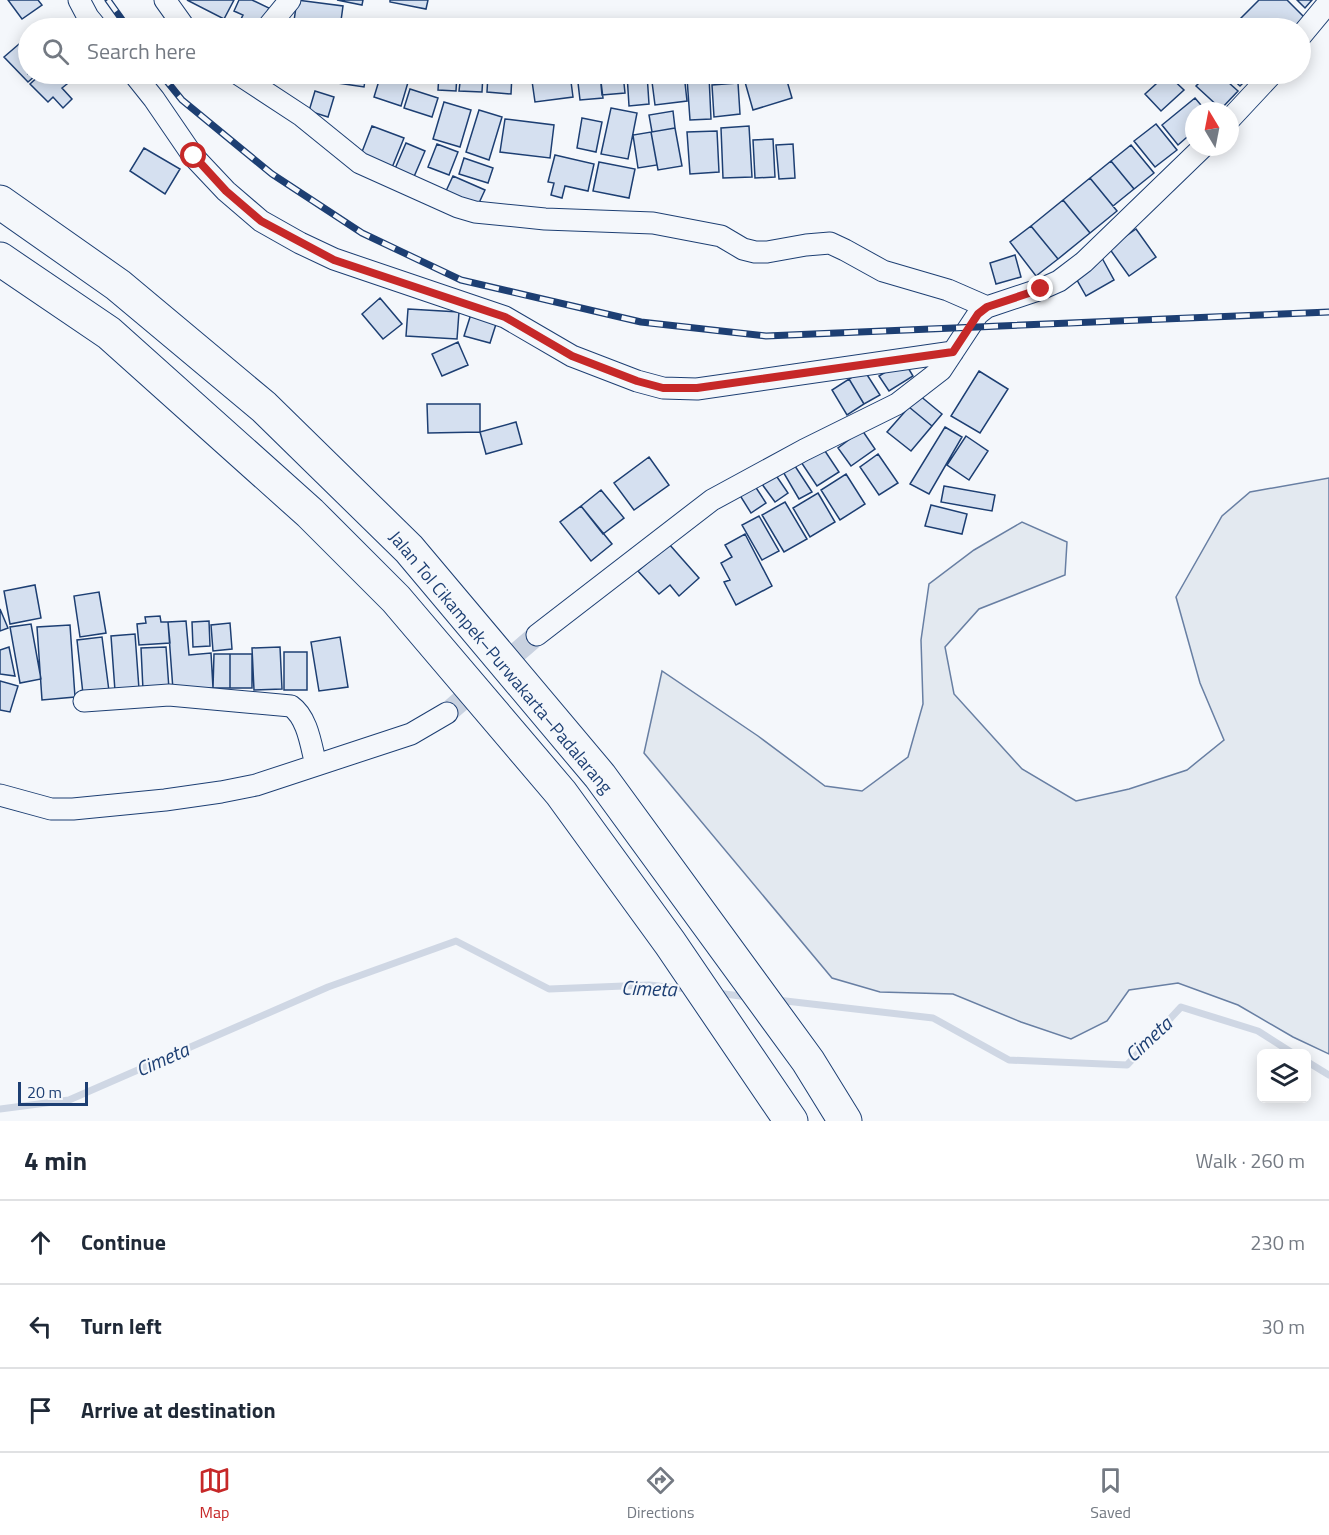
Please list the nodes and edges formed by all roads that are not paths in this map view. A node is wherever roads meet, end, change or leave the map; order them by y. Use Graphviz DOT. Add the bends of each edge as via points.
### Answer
graph roads {
  1 [pos="79,0"];
  2 [pos="165,0"];
  3 [pos="290,0"];
  4 [pos="1329,2"];
  5 [pos="88,18"];
  6 [pos="178,18"];
  7 [pos="275,18"];
  8 [pos="1311,24"];
  9 [pos="142,84"];
  10 [pos="253,84"];
  11 [pos="1263,84"];
  12 [pos="1239,109"];
  13 [pos="1194,156"];
  14 [pos="0,202"];
  15 [pos="0,259"];
  16 [pos="987,307"];
  17 [pos="953,352"];
  18 [pos="537,635"];
  19 [pos="84,701"];
  20 [pos="447,713"];
  21 [pos="316,765"];
  22 [pos="0,795"];
  23 [pos="791,1121"];
  24 [pos="845,1121"];
  1 -- 5 [label="street"];
  2 -- 6 [label="street"];
  3 -- 7 [label="street"];
  4 -- 8 [label="street"];
  9 -- 17 [label="street" via="194,156 261,221 334,260 505,317 572,356 637,381 663,388 697,388"];
  10 -- 16 [label="street" via="302,116 360,163 458,207 545,219 654,223 721,236 755,252 830,243 883,271 948,290"];
  11 -- 12 [label="street"];
  13 -- 16 [label="street" via="1084,262 1059,281"];
  14 -- 24 [label="highway, Jalan Tol Cikampek–Purwakarta–Padalarang" via="118,285 264,408 409,549 600,776 808,1061"];
  15 -- 23 [label="highway" via="109,333 310,513 396,599 561,793 670,943"];
  16 -- 17 [label="street"];
  17 -- 18 [label="street" via="940,370 897,404 712,500"];
  19 -- 21 [label="street" via="169,695 291,706 307,731"];
  20 -- 21 [label="street" via="411,734"];
  21 -- 22 [label="street" via="221,792 73,809 51,808"];
}
